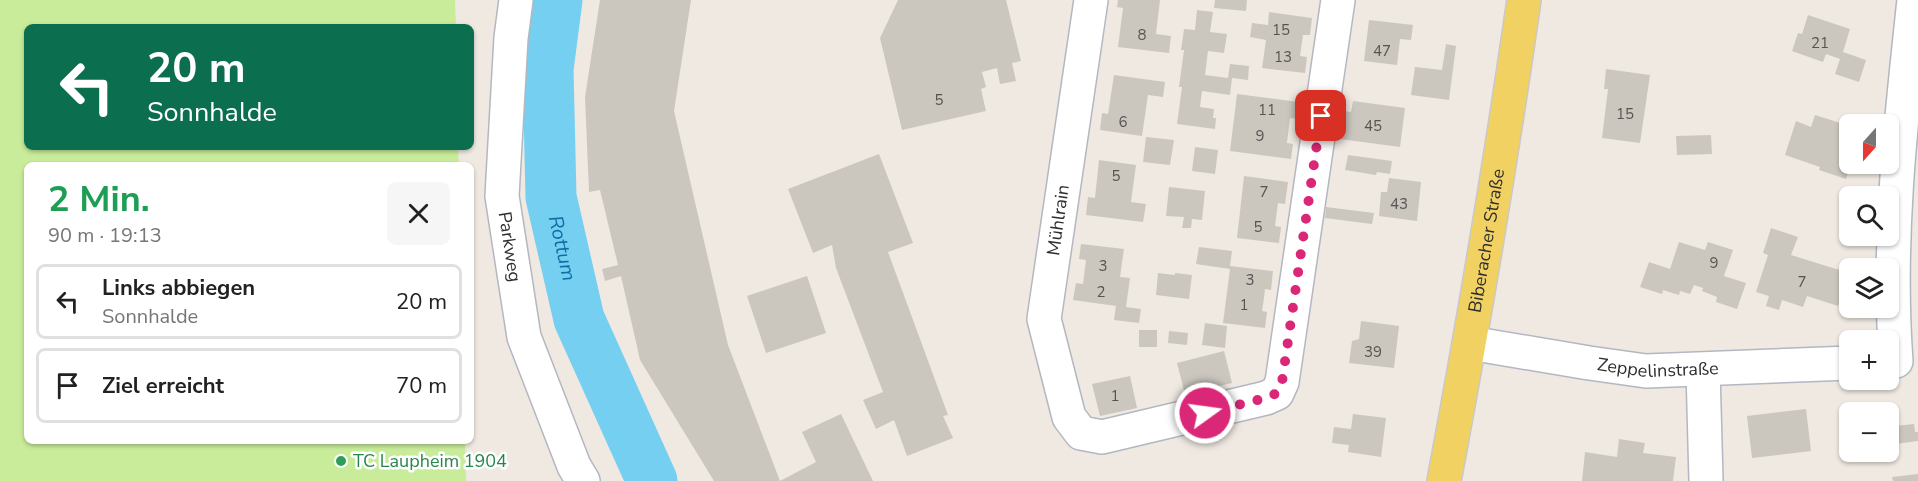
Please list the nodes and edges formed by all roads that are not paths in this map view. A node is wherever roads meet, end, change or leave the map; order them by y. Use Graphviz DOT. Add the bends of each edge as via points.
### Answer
graph roads {
  1 [pos="516,0"];
  2 [pos="1091,0"];
  3 [pos="1338,0"];
  4 [pos="1524,0"];
  5 [pos="1914,0"];
  6 [pos="1470,343"];
  7 [pos="1901,361"];
  8 [pos="1839,364"];
  9 [pos="1703,370"];
  10 [pos="584,481"];
  11 [pos="1444,481"];
  12 [pos="1706,481"];
  1 -- 10 [label="street, Parkweg" via="501,196 524,337 574,466"];
  2 -- 3 [label="street, Mühlrain" via="1044,319 1069,417 1081,434 1102,437 1277,393 1282,382"];
  4 -- 6 [label="main road, Biberacher Straße"];
  5 -- 7 [label="street" via="1895,215 1894,334"];
  6 -- 9 [label="street, Zeppelinstraße" via="1646,371"];
  6 -- 11 [label="main road, Biberacher Straße"];
  8 -- 9 [label="street, Zeppelinstraße"];
  9 -- 12 [label="street"];
}
